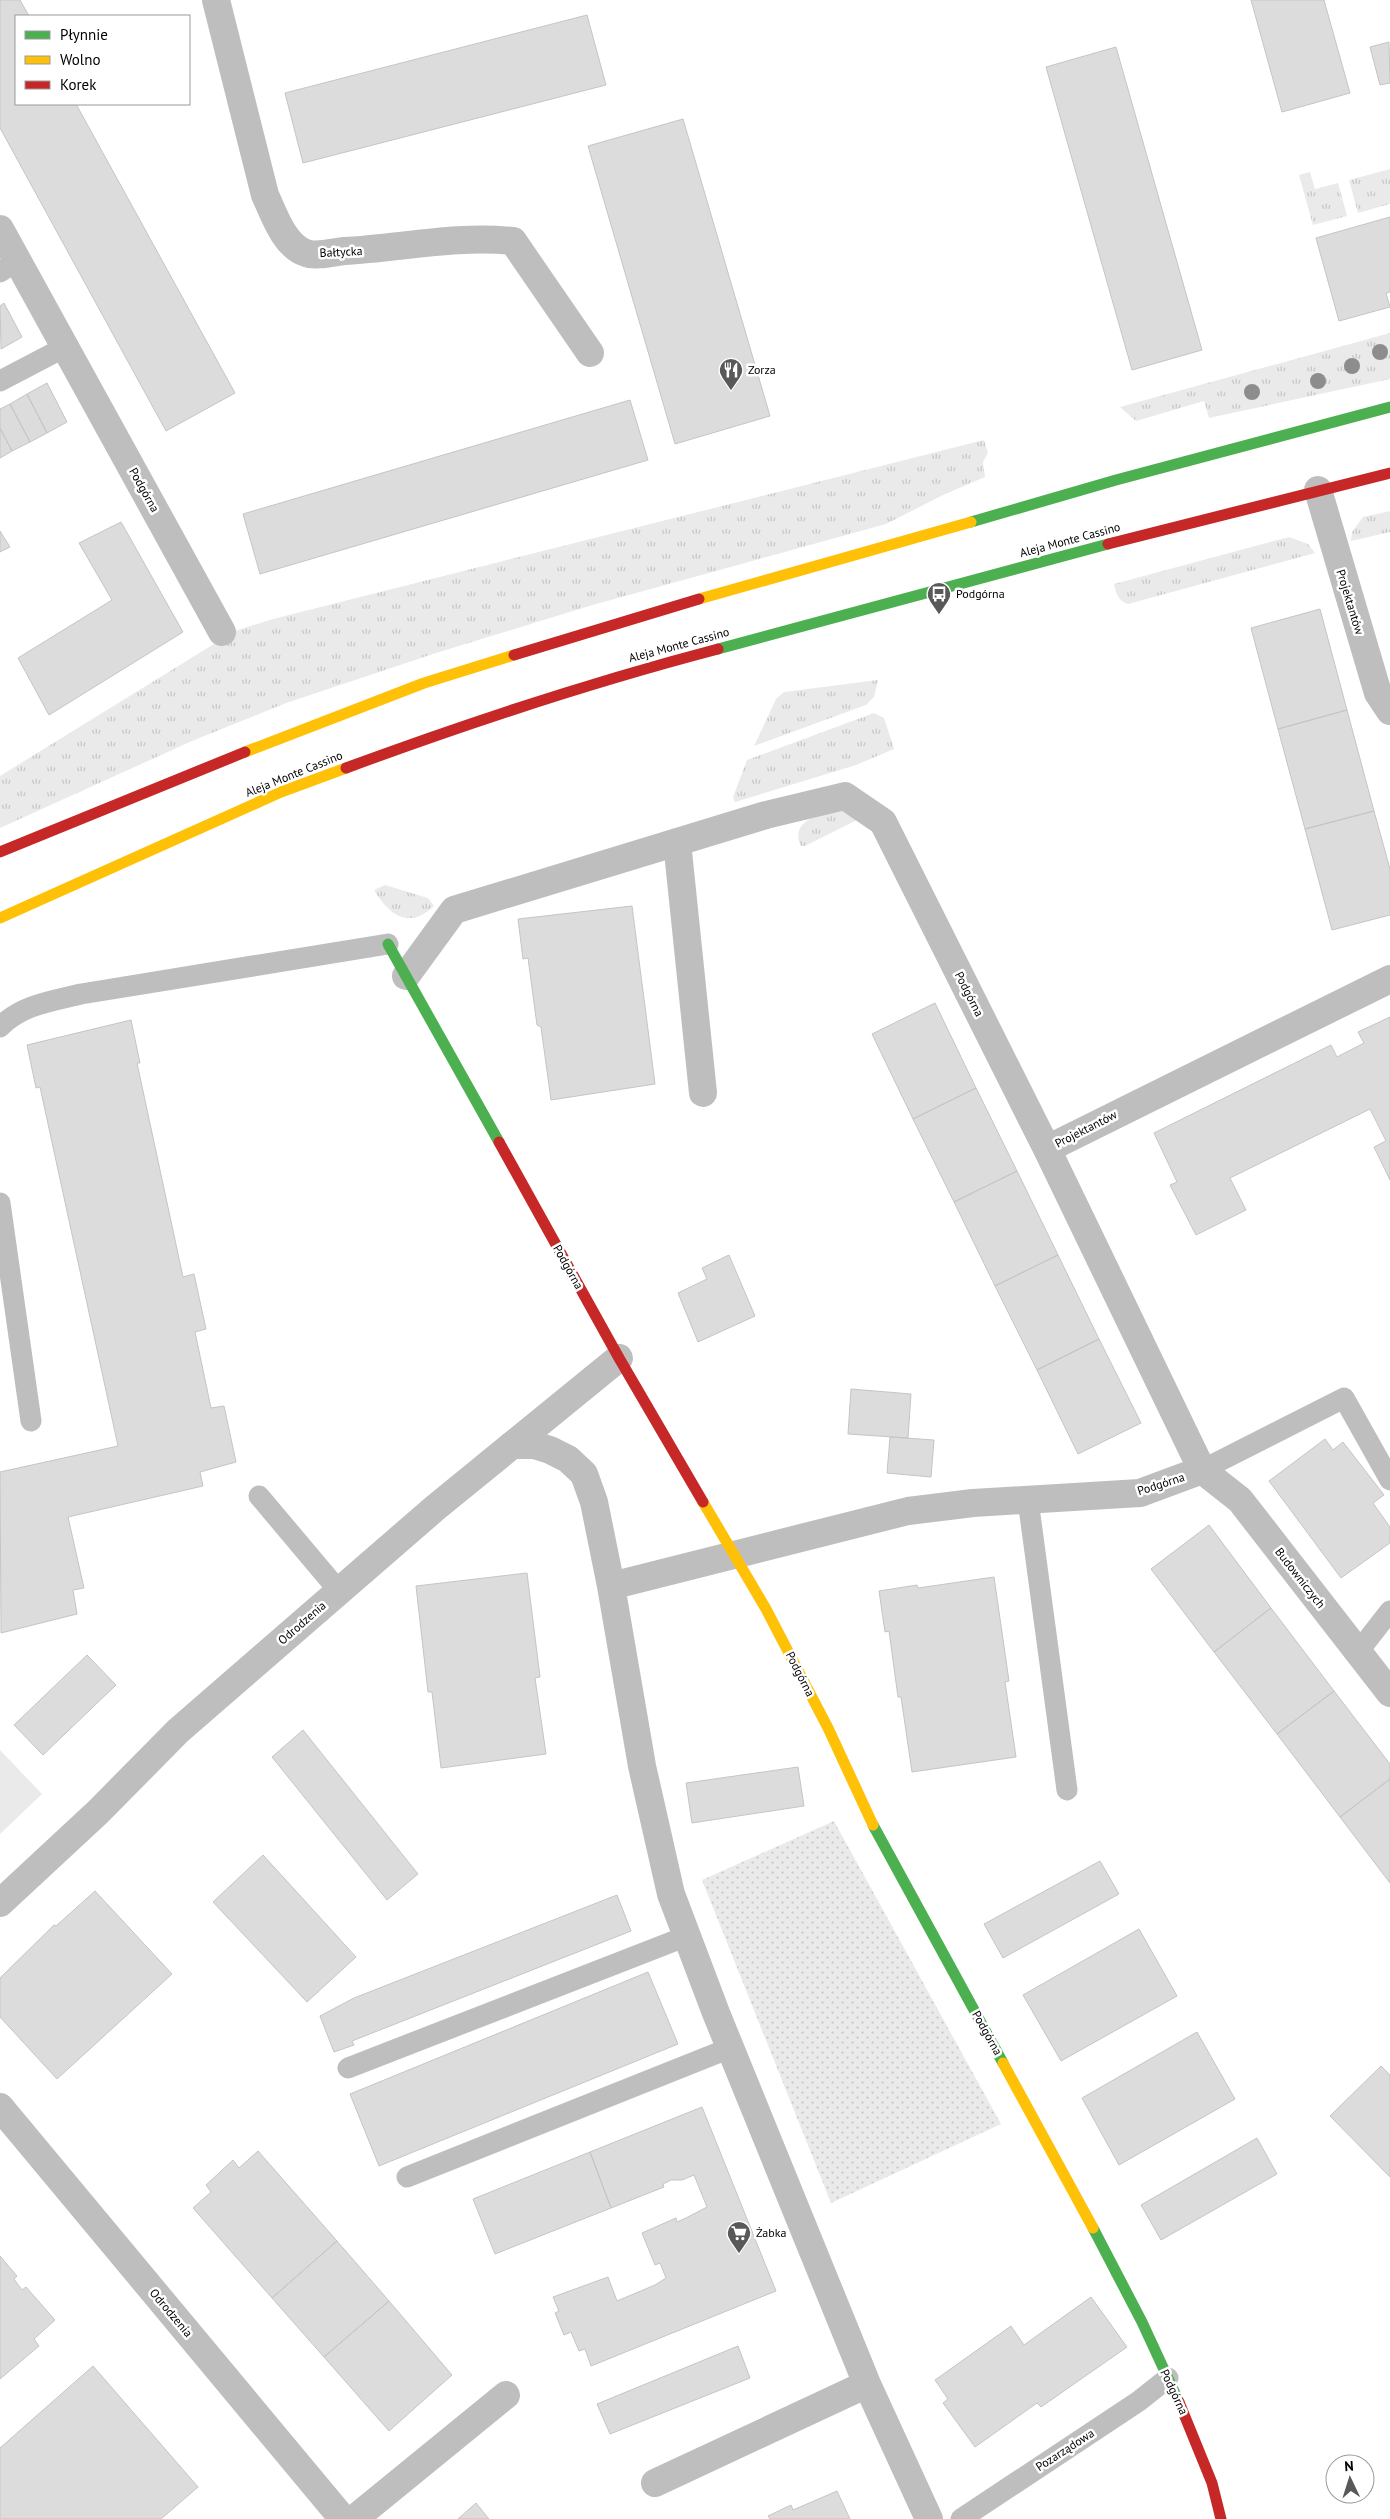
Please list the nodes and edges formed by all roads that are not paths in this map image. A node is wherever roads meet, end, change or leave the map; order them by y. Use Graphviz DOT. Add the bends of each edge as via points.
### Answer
graph roads {
  1 [pos="216,0"];
  2 [pos="0,229"];
  3 [pos="9,267"];
  4 [pos="65,347"];
  5 [pos="590,353"];
  6 [pos="0,381"];
  7 [pos="1390,407"];
  8 [pos="1390,473"];
  9 [pos="1318,490"];
  10 [pos="222,632"];
  11 [pos="1390,711"];
  12 [pos="677,842"];
  13 [pos="0,852"];
  14 [pos="0,918"];
  15 [pos="388,944"];
  16 [pos="406,976"];
  17 [pos="1390,978"];
  18 [pos="0,1027"];
  19 [pos="703,1093"];
  20 [pos="1047,1149"];
  21 [pos="0,1203"];
  22 [pos="619,1358"];
  23 [pos="32,1421"];
  24 [pos="512,1444"];
  25 [pos="1202,1470"];
  26 [pos="1390,1480"];
  27 [pos="259,1496"];
  28 [pos="1028,1500"];
  29 [pos="735,1555"];
  30 [pos="611,1586"];
  31 [pos="339,1591"];
  32 [pos="1390,1611"];
  33 [pos="1358,1652"];
  34 [pos="1390,1693"];
  35 [pos="1067,1790"];
  36 [pos="0,1903"];
  37 [pos="687,1936"];
  38 [pos="730,2048"];
  39 [pos="348,2068"];
  40 [pos="0,2107"];
  41 [pos="407,2177"];
  42 [pos="1168,2378"];
  43 [pos="867,2384"];
  44 [pos="506,2395"];
  45 [pos="655,2483"];
  46 [pos="342,2519"];
  47 [pos="354,2519"];
  48 [pos="929,2519"];
  49 [pos="961,2519"];
  50 [pos="1221,2519"];
  1 -- 5 [label="street, Bałtycka" via="265,195 291,243 307,254 483,238 513,241"];
  2 -- 3 [label="street, Podgórna"];
  3 -- 4 [label="street, Podgórna"];
  4 -- 6 [label="lane"];
  4 -- 10 [label="street, Podgórna"];
  7 -- 13 [label="street" via="1116,480 610,624 424,683 259,746"];
  8 -- 9 [label="street, Aleja Monte Cassino"];
  9 -- 11 [label="street, Projektantów" via="1378,693"];
  9 -- 14 [label="street, Aleja Monte Cassino" via="635,671 441,733 281,792"];
  12 -- 16 [label="street, Podgórna" via="454,910"];
  12 -- 19 [label="street"];
  12 -- 20 [label="street, Podgórna" via="845,796 883,822"];
  15 -- 16 [label="street, Podgórna"];
  15 -- 18 [label="lane" via="81,994 31,1006 9,1017"];
  16 -- 22 [label="street, Podgórna"];
  17 -- 20 [label="street, Projektantów"];
  20 -- 25 [label="street, Projektantów"];
  21 -- 23 [label="lane"];
  22 -- 24 [label="street, Odrodzenia"];
  22 -- 29 [label="street, Podgórna"];
  24 -- 30 [label="street" via="550,1450 568,1459 584,1474 594,1502"];
  24 -- 31 [label="street, Odrodzenia"];
  25 -- 26 [label="lane" via="1344,1398"];
  25 -- 28 [label="street, Podgórna" via="1140,1493"];
  25 -- 33 [label="street, Budowniczych" via="1240,1500"];
  27 -- 31 [label="lane"];
  28 -- 29 [label="street, Podgórna" via="908,1511"];
  28 -- 35 [label="lane"];
  29 -- 30 [label="street, Podgórna"];
  29 -- 42 [label="street, Podgórna" via="828,1728 860,1800 1083,2207"];
  30 -- 37 [label="street" via="653,1820 671,1894"];
  31 -- 36 [label="street, Odrodzenia" via="178,1731 98,1812"];
  32 -- 33 [label="lane"];
  33 -- 34 [label="street, Budowniczych"];
  37 -- 38 [label="street"];
  37 -- 39 [label="lane"];
  38 -- 41 [label="lane"];
  38 -- 43 [label="street"];
  40 -- 46 [label="street, Odrodzenia"];
  42 -- 49 [label="lane, Pozarządowa" via="1139,2401"];
  42 -- 50 [label="street, Podgórna" via="1212,2483"];
  43 -- 45 [label="street"];
  43 -- 48 [label="street"];
  44 -- 47 [label="street"];
}
